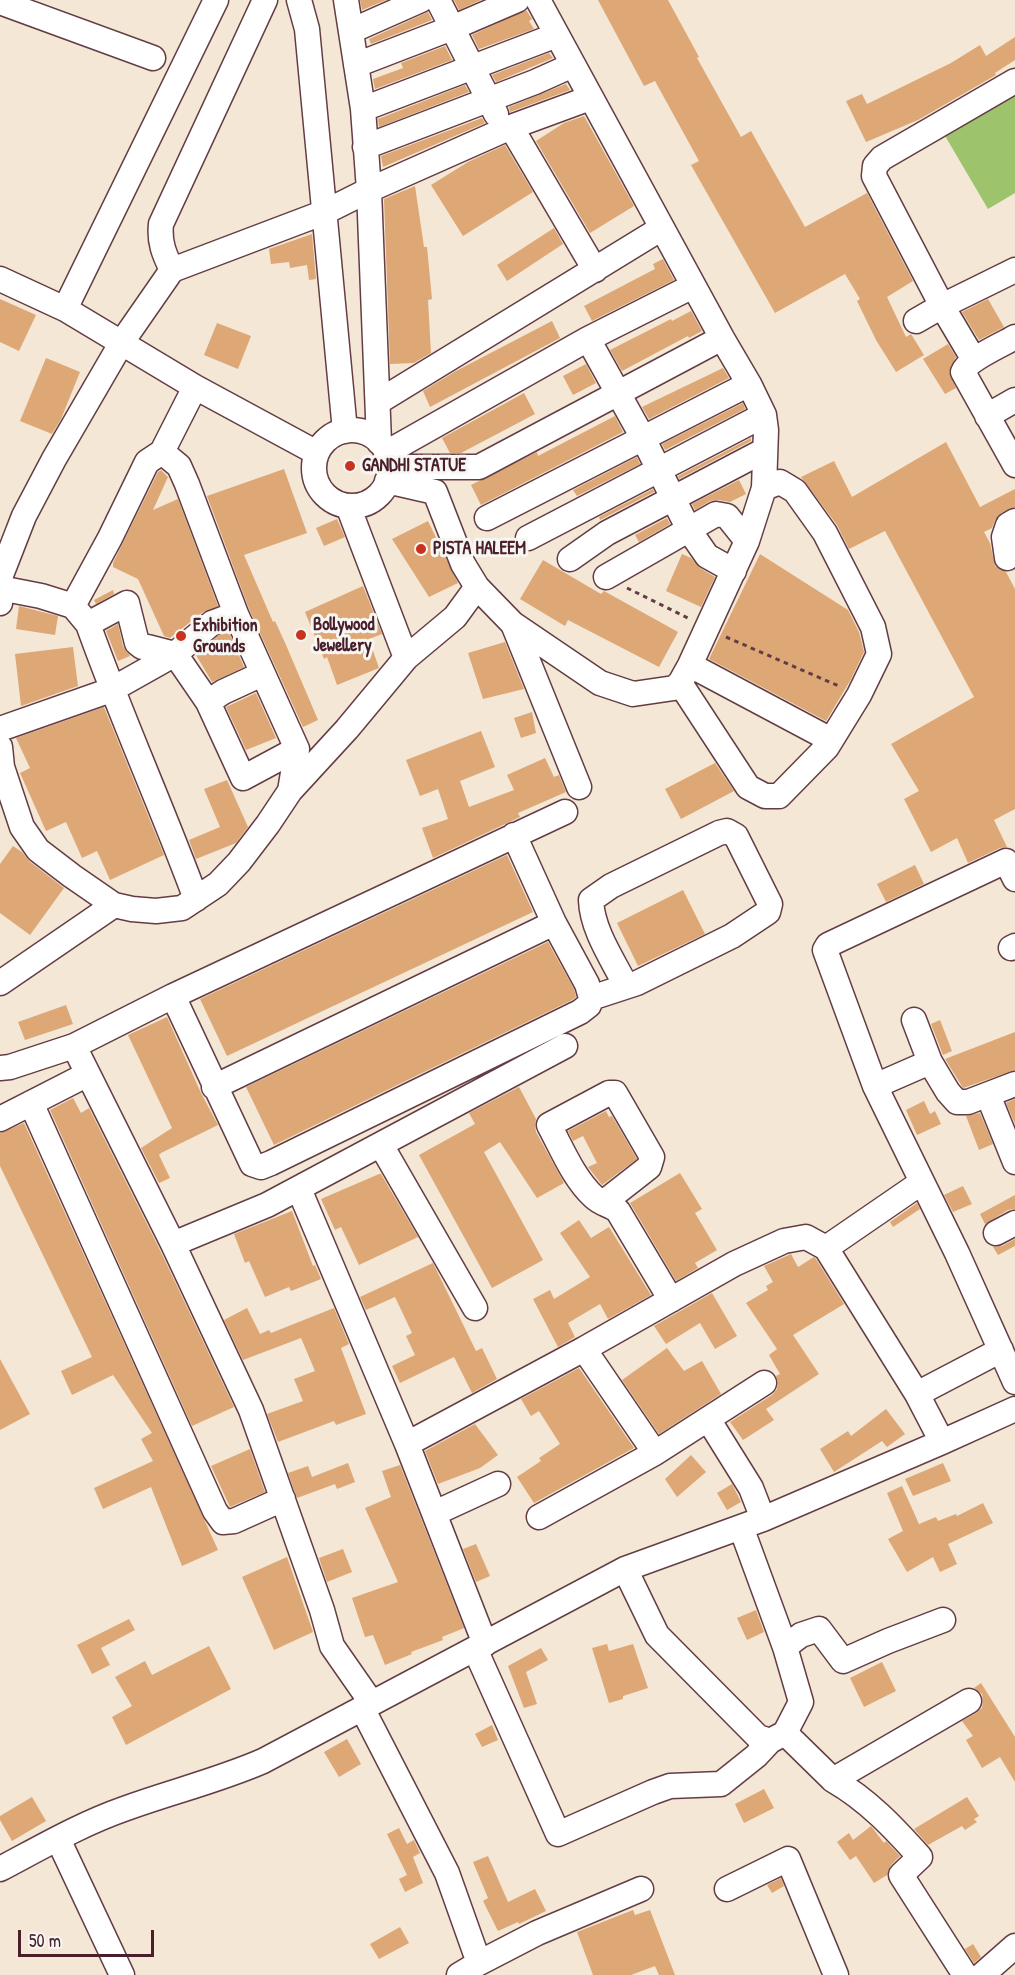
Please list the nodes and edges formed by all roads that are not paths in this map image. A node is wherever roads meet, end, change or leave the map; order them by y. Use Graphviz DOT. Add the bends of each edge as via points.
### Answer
graph roads {
  1 [pos="216,0"];
  2 [pos="265,0"];
  3 [pos="299,0"];
  4 [pos="346,0"];
  5 [pos="421,0"];
  6 [pos="438,0"];
  7 [pos="517,0"];
  8 [pos="538,0"];
  9 [pos="0,2"];
  10 [pos="452,28"];
  11 [pos="351,31"];
  12 [pos="557,35"];
  13 [pos="153,58"];
  14 [pos="356,65"];
  15 [pos="573,65"];
  16 [pos="472,68"];
  17 [pos="1015,81"];
  18 [pos="590,98"];
  19 [pos="488,100"];
  20 [pos="363,109"];
  21 [pos="508,128"];
  22 [pos="365,147"];
  23 [pos="369,190"];
  24 [pos="325,212"];
  25 [pos="662,228"];
  26 [pos="172,270"];
  27 [pos="595,270"];
  28 [pos="1015,270"];
  29 [pos="0,279"];
  30 [pos="693,286"];
  31 [pos="942,306"];
  32 [pos="65,309"];
  33 [pos="916,321"];
  34 [pos="722,338"];
  35 [pos="1015,338"];
  36 [pos="588,339"];
  37 [pos="122,342"];
  38 [pos="974,360"];
  39 [pos="749,384"];
  40 [pos="195,387"];
  41 [pos="616,393"];
  42 [pos="1015,400"];
  43 [pos="378,402"];
  44 [pos="764,415"];
  45 [pos="987,416"];
  46 [pos="345,430"];
  47 [pos="643,438"];
  48 [pos="765,450"];
  49 [pos="162,452"];
  50 [pos="316,453"];
  51 [pos="386,461"];
  52 [pos="1014,463"];
  53 [pos="659,470"];
  54 [pos="764,488"];
  55 [pos="674,499"];
  56 [pos="348,506"];
  57 [pos="487,518"];
  58 [pos="1015,521"];
  59 [pos="689,530"];
  60 [pos="528,538"];
  61 [pos="747,541"];
  62 [pos="1007,558"];
  63 [pos="570,560"];
  64 [pos="734,571"];
  65 [pos="606,578"];
  66 [pos="477,587"];
  67 [pos="0,588"];
  68 [pos="0,603"];
  69 [pos="73,606"];
  70 [pos="236,614"];
  71 [pos="88,624"];
  72 [pos="513,624"];
  73 [pos="175,654"];
  74 [pos="406,657"];
  75 [pos="262,674"];
  76 [pos="685,674"];
  77 [pos="111,690"];
  78 [pos="208,702"];
  79 [pos="0,729"];
  80 [pos="831,740"];
  81 [pos="297,749"];
  82 [pos="1,762"];
  83 [pos="579,787"];
  84 [pos="290,791"];
  85 [pos="565,812"];
  86 [pos="514,835"];
  87 [pos="1012,865"];
  88 [pos="196,899"];
  89 [pos="114,904"];
  90 [pos="554,923"];
  91 [pos="0,983"];
  92 [pos="626,986"];
  93 [pos="173,996"];
  94 [pos="591,998"];
  95 [pos="914,1020"];
  96 [pos="74,1046"];
  97 [pos="565,1046"];
  98 [pos="930,1062"];
  99 [pos="0,1068"];
  100 [pos="88,1074"];
  101 [pos="1015,1084"];
  102 [pos="875,1086"];
  103 [pos="214,1087"];
  104 [pos="988,1095"];
  105 [pos="31,1103"];
  106 [pos="0,1119"];
  107 [pos="381,1145"];
  108 [pos="1015,1162"];
  109 [pos="922,1182"];
  110 [pos="299,1189"];
  111 [pos="603,1203"];
  112 [pos="173,1244"];
  113 [pos="826,1248"];
  114 [pos="671,1300"];
  115 [pos="475,1308"];
  116 [pos="585,1349"];
  117 [pos="1001,1350"];
  118 [pos="1015,1382"];
  119 [pos="764,1383"];
  120 [pos="917,1394"];
  121 [pos="1015,1408"];
  122 [pos="708,1419"];
  123 [pos="942,1442"];
  124 [pos="407,1444"];
  125 [pos="655,1453"];
  126 [pos="498,1484"];
  127 [pos="283,1499"];
  128 [pos="435,1513"];
  129 [pos="539,1517"];
  130 [pos="752,1523"];
  131 [pos="625,1569"];
  132 [pos="943,1620"];
  133 [pos="480,1646"];
  134 [pos="785,1647"];
  135 [pos="969,1701"];
  136 [pos="367,1705"];
  137 [pos="778,1737"];
  138 [pos="833,1780"];
  139 [pos="58,1839"];
  140 [pos="0,1869"];
  141 [pos="640,1889"];
  142 [pos="727,1889"];
  143 [pos="1015,1946"];
  144 [pos="469,1969"];
  145 [pos="122,1975"];
  146 [pos="836,1975"];
  147 [pos="965,1975"];
  148 [pos="982,1975"];
  1 -- 32 [label="street"];
  2 -- 26 [label="street" via="161,224 163,251"];
  3 -- 24 [label="street" via="307,29"];
  4 -- 11 [label="street"];
  5 -- 11 [label="street"];
  6 -- 10 [label="street"];
  7 -- 10 [label="street"];
  8 -- 12 [label="street"];
  9 -- 13 [label="street"];
  10 -- 14 [label="street"];
  10 -- 16 [label="street"];
  11 -- 14 [label="street"];
  12 -- 15 [label="street"];
  12 -- 16 [label="street"];
  14 -- 20 [label="street"];
  15 -- 18 [label="street"];
  15 -- 19 [label="street"];
  16 -- 19 [label="street"];
  16 -- 20 [label="street"];
  17 -- 31 [label="street" via="882,158 875,166 874,176 882,194"];
  18 -- 21 [label="street"];
  18 -- 25 [label="street"];
  19 -- 21 [label="street"];
  19 -- 22 [label="street"];
  20 -- 22 [label="street"];
  21 -- 23 [label="street"];
  21 -- 27 [label="street"];
  22 -- 23 [label="street"];
  23 -- 24 [label="street"];
  23 -- 43 [label="street"];
  24 -- 26 [label="street"];
  24 -- 46 [label="street"];
  25 -- 27 [label="street"];
  25 -- 30 [label="street"];
  26 -- 37 [label="street"];
  27 -- 43 [label="street"];
  28 -- 31 [label="street"];
  29 -- 32 [label="street"];
  30 -- 34 [label="street"];
  30 -- 36 [label="street"];
  31 -- 33 [label="street"];
  31 -- 38 [label="street"];
  32 -- 37 [label="street"];
  34 -- 39 [label="street"];
  34 -- 41 [label="street"];
  35 -- 38 [label="street"];
  36 -- 41 [label="street"];
  36 -- 51 [label="street" via="454,416"];
  37 -- 40 [label="street"];
  37 -- 67 [label="street" via="24,516 1,575"];
  38 -- 45 [label="street" via="963,372"];
  39 -- 44 [label="street"];
  39 -- 47 [label="street"];
  40 -- 49 [label="street"];
  40 -- 50 [label="street"];
  41 -- 47 [label="street"];
  41 -- 51 [label="street" via="478,467"];
  42 -- 45 [label="street"];
  43 -- 51 [label="street"];
  44 -- 48 [label="street"];
  44 -- 53 [label="street"];
  45 -- 52 [label="street"];
  46 -- 50 [label="street" via="333,435"];
  46 -- 51 [label="street" via="370,435"];
  47 -- 53 [label="street"];
  47 -- 57 [label="street"];
  48 -- 54 [label="street"];
  48 -- 55 [label="street"];
  49 -- 69 [label="street" via="147,462"];
  49 -- 70 [label="street" via="179,466"];
  50 -- 56 [label="street" via="314,477 319,488 327,497"];
  51 -- 56 [label="street" via="381,492 361,505"];
  51 -- 66 [label="street" via="435,492 463,564"];
  53 -- 55 [label="street"];
  53 -- 60 [label="street"];
  54 -- 61 [label="street"];
  54 -- 80 [label="street" via="780,482 795,491 825,533 873,627 879,654 860,695"];
  55 -- 59 [label="street"];
  55 -- 63 [label="street" via="606,533"];
  56 -- 74 [label="street"];
  58 -- 62 [label="street" via="1008,525 1004,537"];
  59 -- 61 [label="street" via="716,514 727,516"];
  59 -- 64 [label="street" via="707,556"];
  59 -- 65 [label="street"];
  61 -- 64 [label="street"];
  64 -- 76 [label="street"];
  66 -- 72 [label="street"];
  66 -- 74 [label="street" via="455,617"];
  67 -- 68 [label="street"];
  67 -- 69 [label="street"];
  69 -- 71 [label="street"];
  70 -- 73 [label="street" via="212,623"];
  70 -- 75 [label="street"];
  71 -- 73 [label="street" via="127,603 137,642 142,647"];
  71 -- 77 [label="street"];
  72 -- 76 [label="street" via="600,683 633,694 674,688"];
  72 -- 83 [label="street"];
  73 -- 77 [label="street"];
  73 -- 78 [label="street"];
  74 -- 84 [label="street"];
  75 -- 78 [label="street"];
  75 -- 81 [label="street"];
  76 -- 80 [label="street"];
  76 -- 80 [label="street" via="748,787 765,796 778,796"];
  77 -- 79 [label="street"];
  77 -- 88 [label="street"];
  78 -- 81 [label="street" via="243,778"];
  81 -- 84 [label="street"];
  82 -- 89 [label="street" via="22,827 38,850"];
  84 -- 88 [label="street" via="239,862"];
  85 -- 86 [label="street"];
  86 -- 90 [label="street"];
  86 -- 93 [label="street"];
  87 -- 102 [label="street" via="828,945 825,950"];
  88 -- 89 [label="street" via="182,908 156,911"];
  89 -- 91 [label="street"];
  90 -- 94 [label="street"];
  90 -- 103 [label="street"];
  92 -- 92 [label="street" via="732,936 768,912 770,904 736,836 727,831 718,833 611,886 591,900 597,928"];
  92 -- 94 [label="street"];
  93 -- 96 [label="street"];
  93 -- 103 [label="street"];
  94 -- 103 [label="street" via="580,1012 261,1167 252,1164"];
  95 -- 98 [label="street"];
  96 -- 99 [label="street"];
  96 -- 100 [label="street"];
  97 -- 107 [label="street"];
  98 -- 102 [label="street"];
  98 -- 104 [label="street" via="957,1102"];
  100 -- 105 [label="street"];
  100 -- 112 [label="street"];
  101 -- 104 [label="street"];
  102 -- 109 [label="street"];
  104 -- 108 [label="street"];
  105 -- 106 [label="street"];
  105 -- 127 [label="street" via="215,1511 223,1522 234,1521"];
  107 -- 110 [label="street"];
  107 -- 115 [label="street"];
  109 -- 113 [label="street"];
  109 -- 117 [label="street"];
  110 -- 112 [label="street"];
  110 -- 124 [label="street"];
  111 -- 111 [label="street" via="581,1183 549,1125 615,1093 652,1157 649,1167"];
  111 -- 114 [label="street" via="618,1211"];
  112 -- 127 [label="street" via="251,1410"];
  113 -- 114 [label="street" via="806,1237 784,1241"];
  113 -- 120 [label="street"];
  114 -- 116 [label="street"];
  116 -- 124 [label="street"];
  116 -- 125 [label="street"];
  117 -- 118 [label="street"];
  117 -- 120 [label="street"];
  119 -- 122 [label="street"];
  120 -- 123 [label="street"];
  121 -- 123 [label="street"];
  122 -- 125 [label="street"];
  122 -- 130 [label="street" via="751,1488"];
  123 -- 130 [label="street"];
  124 -- 128 [label="street"];
  125 -- 129 [label="street"];
  126 -- 128 [label="street"];
  127 -- 136 [label="street" via="332,1646"];
  128 -- 133 [label="street"];
  130 -- 131 [label="street"];
  130 -- 134 [label="street"];
  131 -- 133 [label="street"];
  131 -- 137 [label="street" via="657,1635 758,1737"];
  132 -- 134 [label="street" via="843,1661 819,1629 801,1635"];
  133 -- 136 [label="street"];
  133 -- 137 [label="street" via="558,1834 670,1786 721,1784"];
  134 -- 137 [label="street" via="801,1702"];
  135 -- 138 [label="street"];
  136 -- 139 [label="street" via="245,1769 122,1809"];
  136 -- 144 [label="street" via="447,1873"];
  137 -- 138 [label="street"];
  138 -- 147 [label="street" via="854,1792 890,1823 920,1857 901,1875"];
  139 -- 140 [label="street"];
  139 -- 145 [label="street"];
  141 -- 144 [label="street" via="537,1933"];
  142 -- 146 [label="street" via="788,1859"];
  143 -- 148 [label="street"];
}
